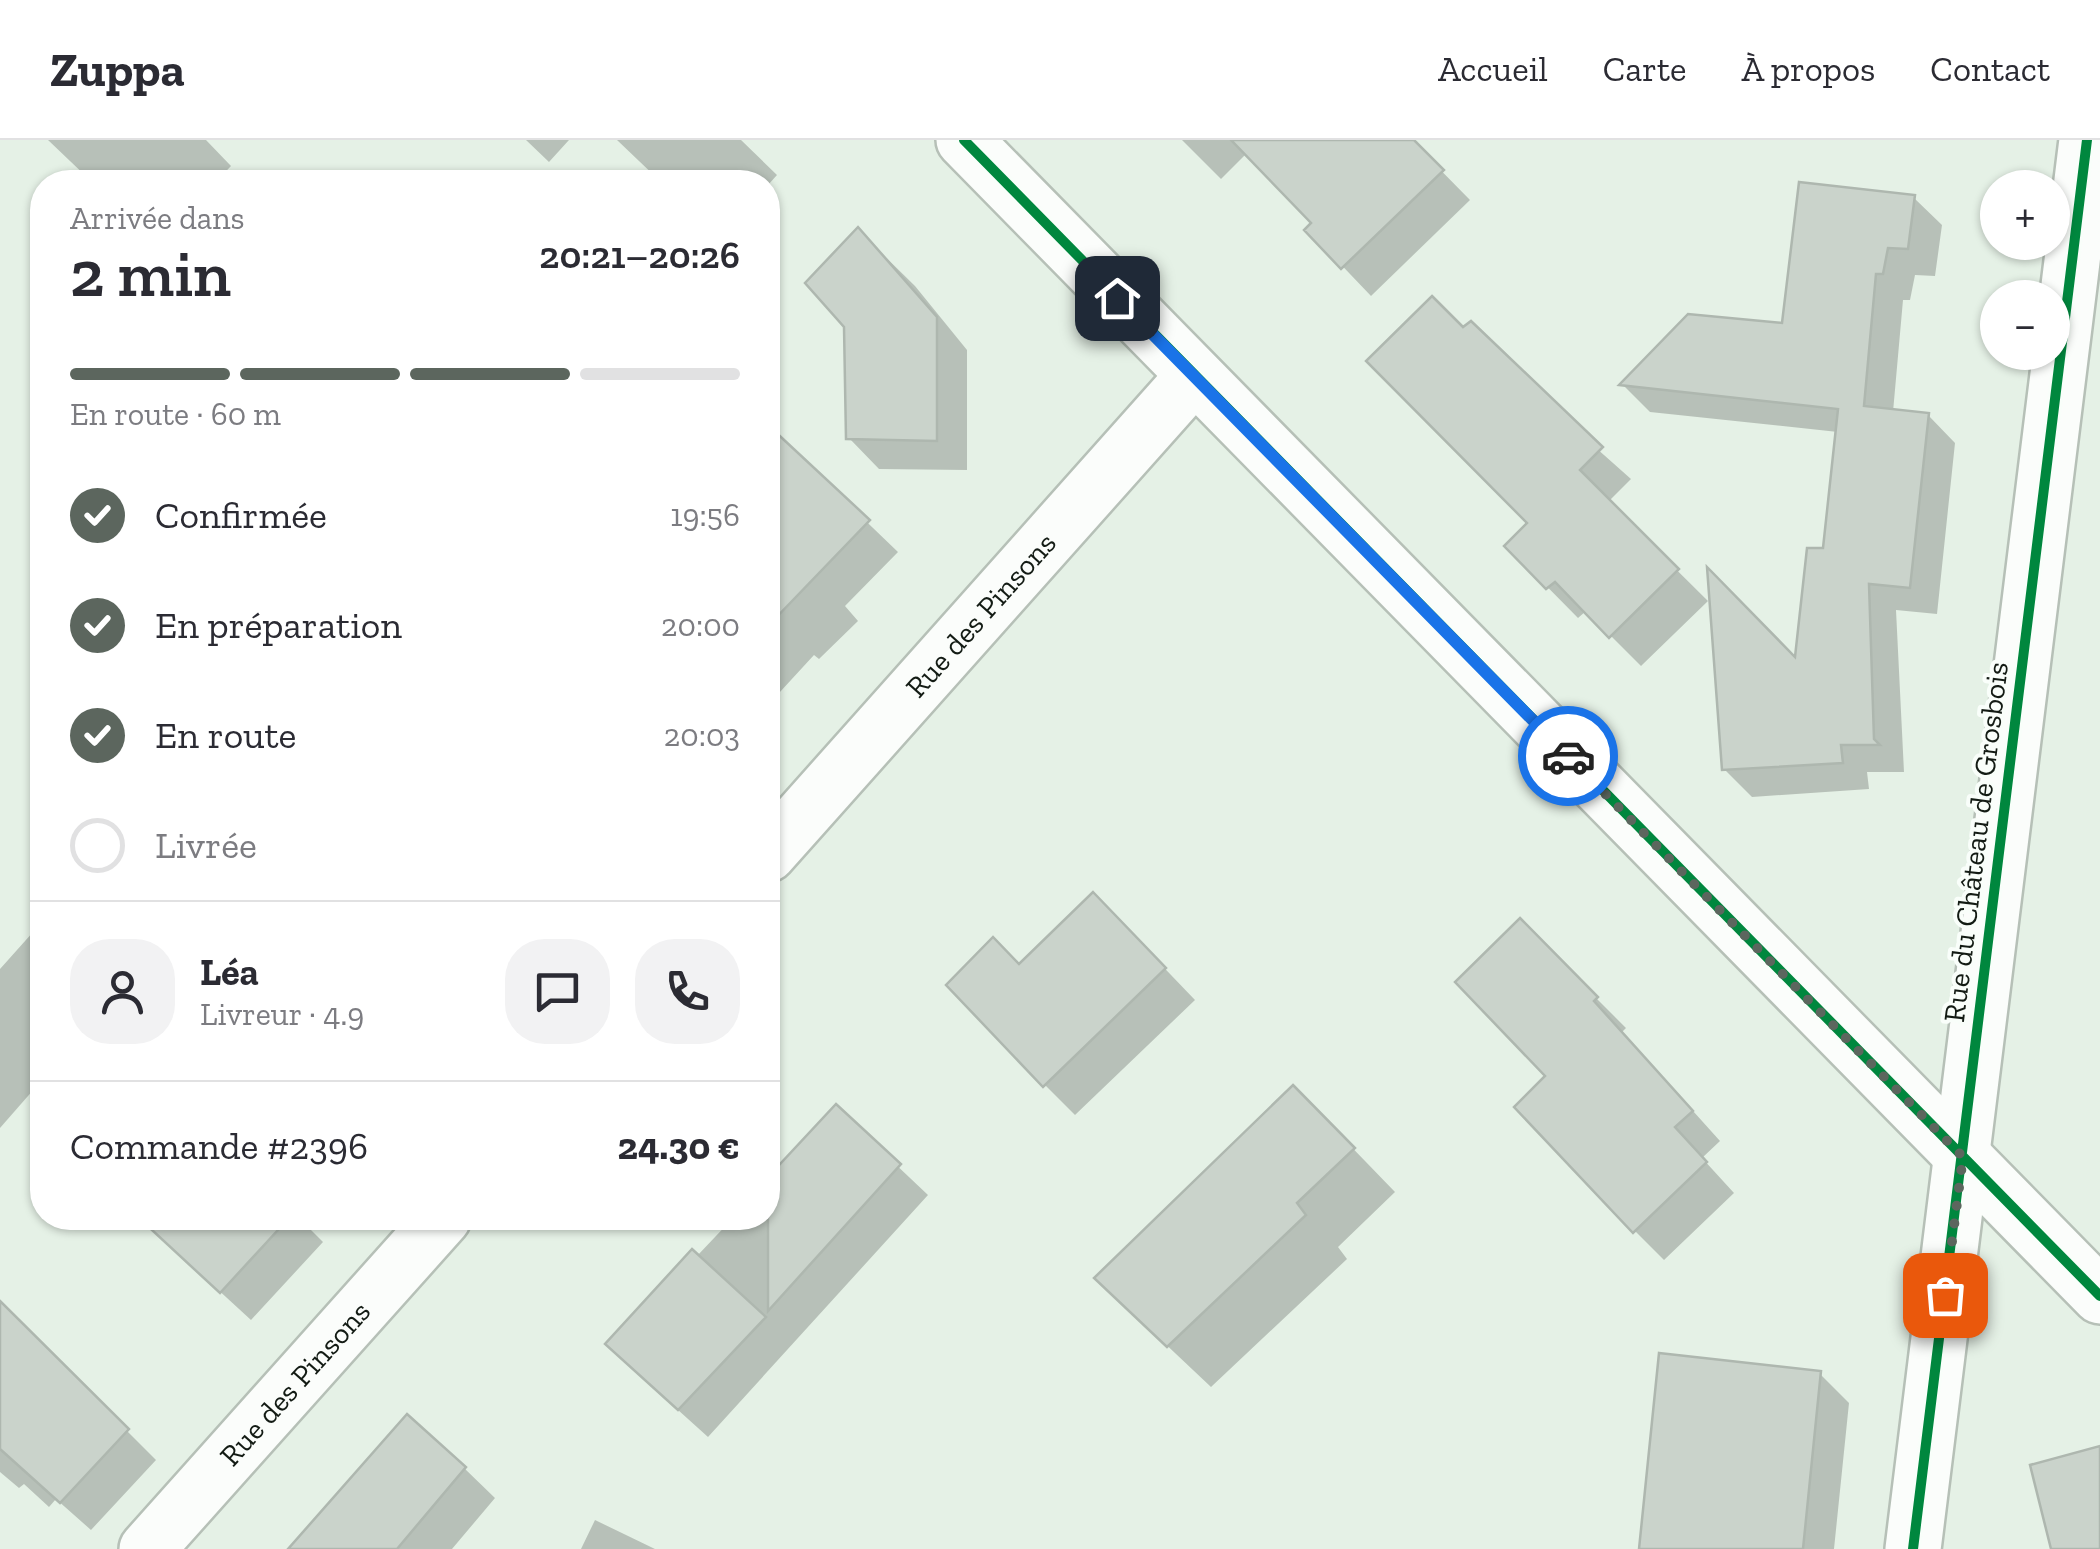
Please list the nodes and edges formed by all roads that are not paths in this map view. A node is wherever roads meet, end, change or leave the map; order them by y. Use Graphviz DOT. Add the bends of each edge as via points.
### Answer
graph roads {
  1 [pos="964,140"];
  2 [pos="2087,140"];
  3 [pos="1194,376"];
  4 [pos="780,841"];
  5 [pos="1963,1157"];
  6 [pos="432,1230"];
  7 [pos="2100,1296"];
  8 [pos="147,1549"];
  9 [pos="1913,1549"];
  1 -- 3 [label="street"];
  2 -- 5 [label="street, Rue du Château de Grosbois"];
  3 -- 4 [label="street, Rue des Pinsons"];
  3 -- 5 [label="street"];
  5 -- 7 [label="street"];
  5 -- 9 [label="street, Rue du Château de Grosbois"];
  6 -- 8 [label="street, Rue des Pinsons"];
}
